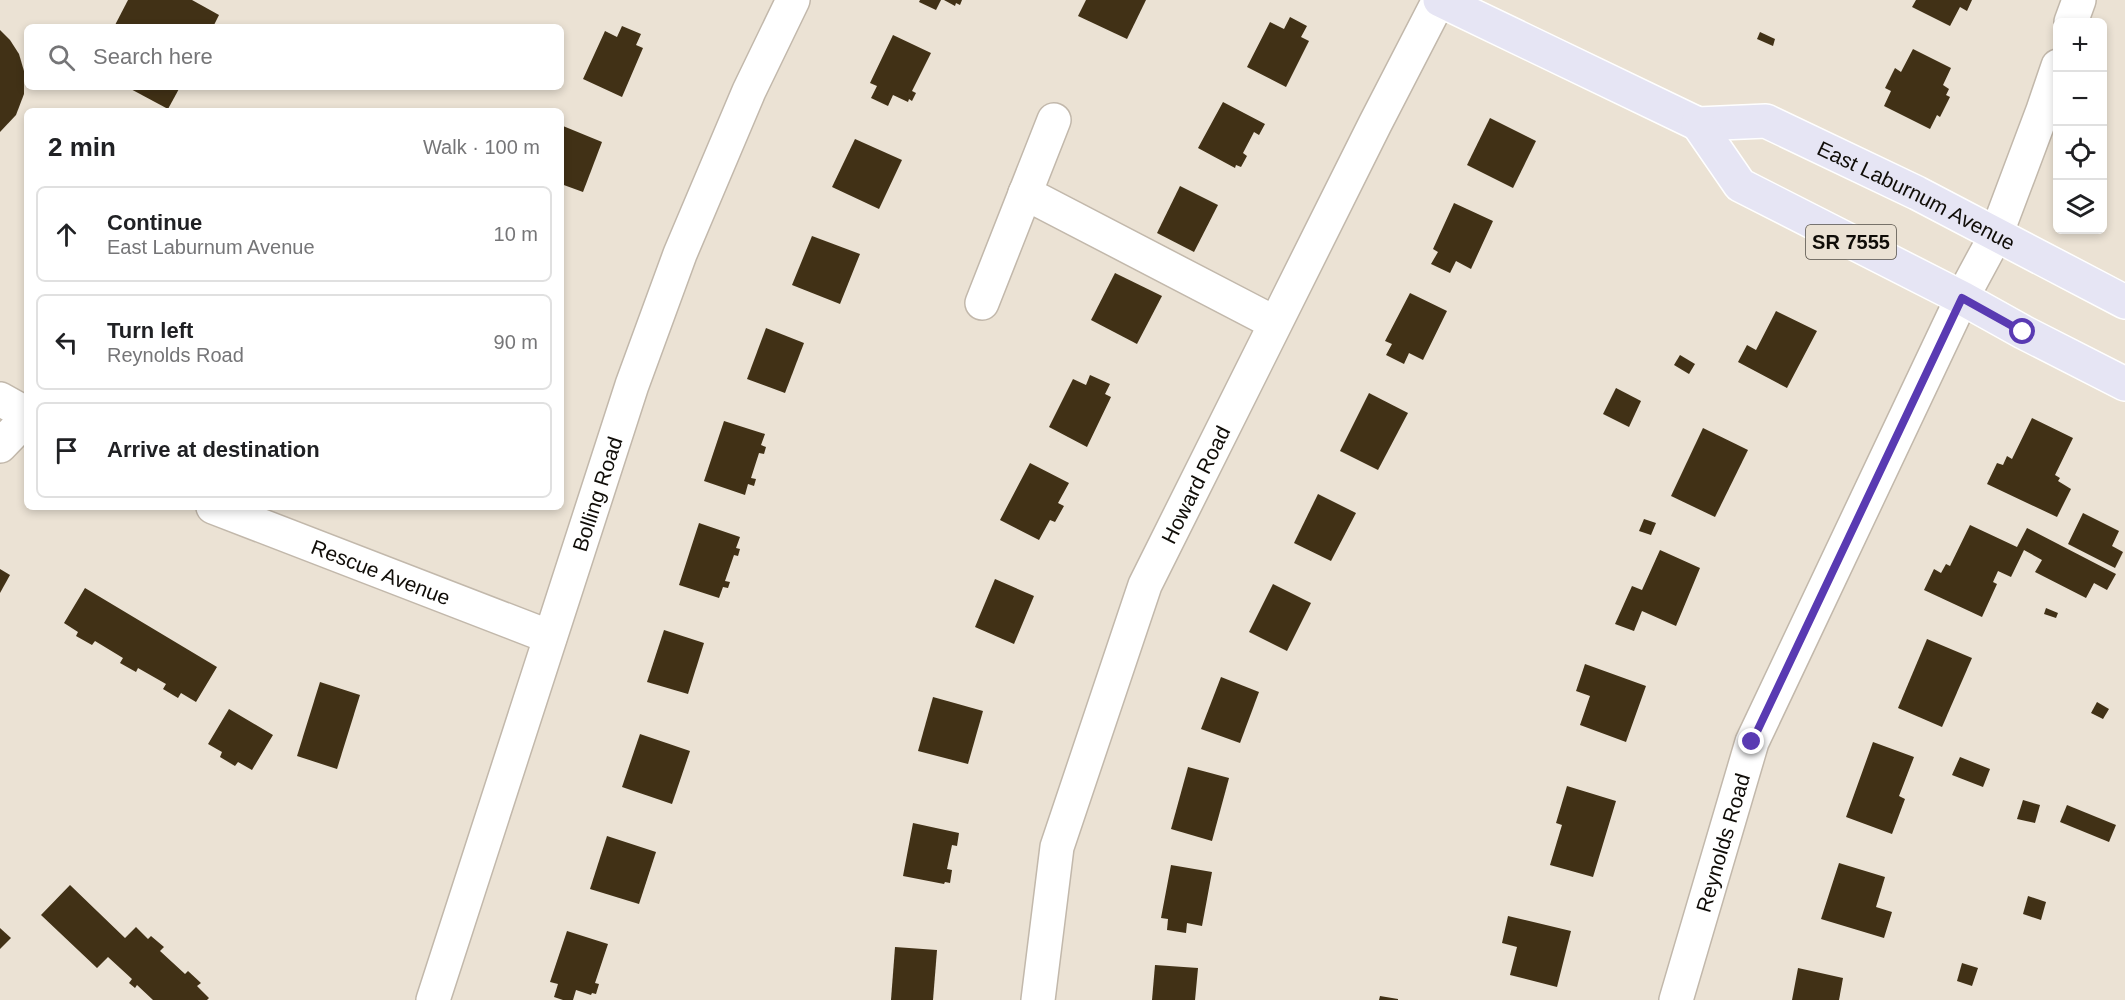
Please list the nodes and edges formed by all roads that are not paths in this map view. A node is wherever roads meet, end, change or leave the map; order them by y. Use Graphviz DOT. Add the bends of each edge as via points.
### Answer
graph roads {
  1 [pos="793,0"];
  2 [pos="1440,0"];
  3 [pos="2079,0"];
  4 [pos="2072,18"];
  5 [pos="2056,72"];
  6 [pos="1054,120"];
  7 [pos="1698,124"];
  8 [pos="1025,193"];
  9 [pos="1996,235"];
  10 [pos="1962,298"];
  11 [pos="982,303"];
  12 [pos="2125,303"];
  13 [pos="1275,323"];
  14 [pos="2125,384"];
  15 [pos="0,399"];
  16 [pos="24,414"];
  17 [pos="24,419"];
  18 [pos="0,446"];
  19 [pos="221,510"];
  20 [pos="550,637"];
  21 [pos="433,1000"];
  22 [pos="1038,1000"];
  23 [pos="1676,1000"];
  1 -- 20 [label="street, Bolling Road" via="749,91 680,254 632,385"];
  2 -- 7 [label="main road, East Laburnum Avenue"];
  2 -- 13 [label="street, Howard Road"];
  3 -- 4 [label="street"];
  5 -- 9 [label="street, Reynolds Road"];
  6 -- 8 [label="street"];
  7 -- 9 [label="main road, East Laburnum Avenue" via="1766,121"];
  7 -- 10 [label="main road, East Laburnum Avenue / SR 7555" via="1740,185"];
  8 -- 11 [label="street"];
  8 -- 13 [label="street"];
  9 -- 10 [label="street, Reynolds Road"];
  9 -- 12 [label="main road, East Laburnum Avenue"];
  10 -- 14 [label="main road, East Laburnum Avenue"];
  10 -- 23 [label="street, Reynolds Road" via="1752,742"];
  13 -- 22 [label="street, Howard Road" via="1145,585 1057,847"];
  15 -- 16 [label="street"];
  17 -- 18 [label="street"];
  19 -- 20 [label="street, Rescue Avenue"];
  20 -- 21 [label="street, Bolling Road"];
}
